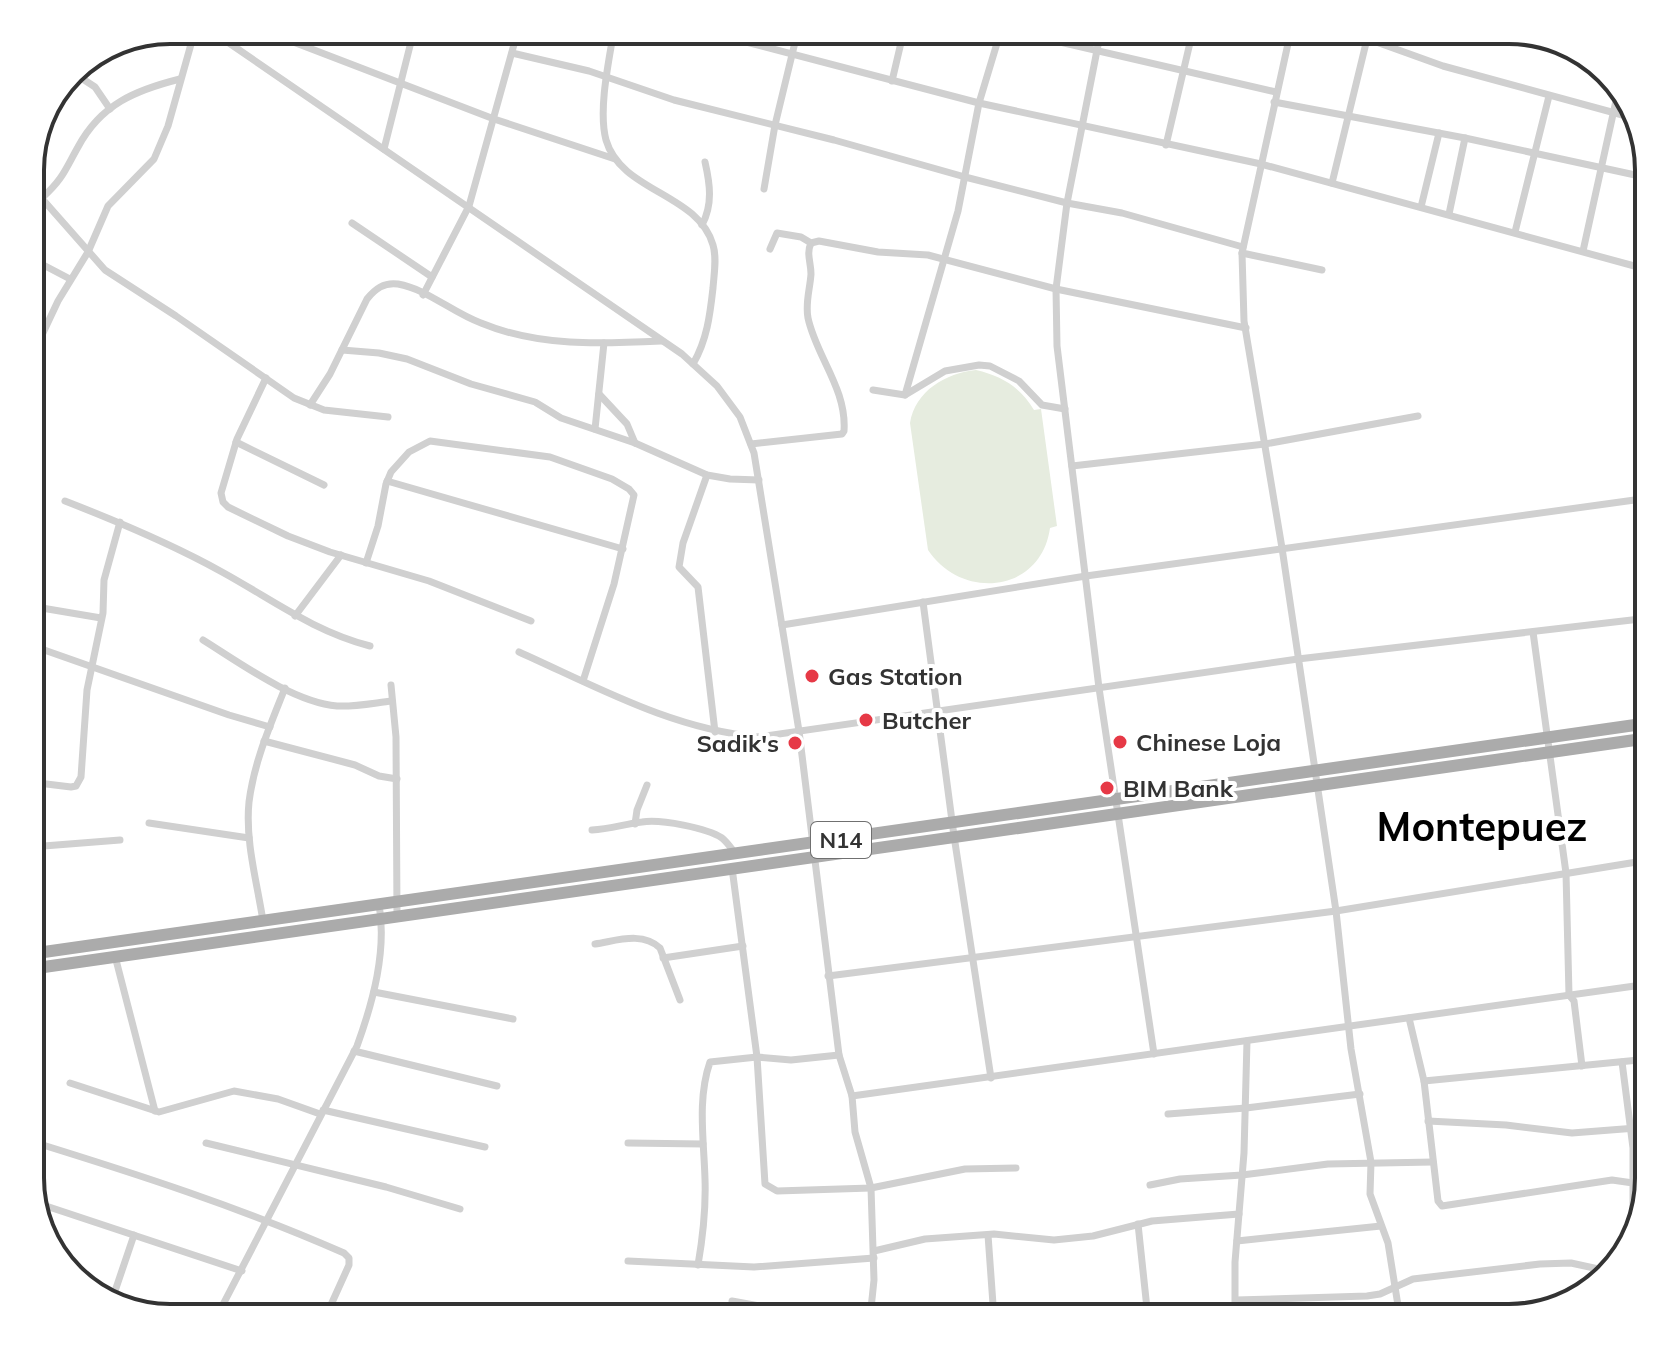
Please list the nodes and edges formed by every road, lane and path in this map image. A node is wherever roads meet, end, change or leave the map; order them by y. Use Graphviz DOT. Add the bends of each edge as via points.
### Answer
graph roads {
  1 [pos="191,44"];
  2 [pos="231,44"];
  3 [pos="300,44"];
  4 [pos="411,44"];
  5 [pos="514,44"];
  6 [pos="611,44"];
  7 [pos="752,44"];
  8 [pos="795,44"];
  9 [pos="901,44"];
  10 [pos="997,44"];
  11 [pos="1070,44"];
  12 [pos="1098,44"];
  13 [pos="1190,44"];
  14 [pos="1288,44"];
  15 [pos="1366,44"];
  16 [pos="1383,44"];
  17 [pos="1097,50"];
  18 [pos="512,53"];
  19 [pos="792,55"];
  20 [pos="1183,71"];
  21 [pos="605,78"];
  22 [pos="83,79"];
  23 [pos="180,79"];
  24 [pos="892,81"];
  25 [pos="402,82"];
  26 [pos="1276,92"];
  27 [pos="1549,96"];
  28 [pos="1274,102"];
  29 [pos="979,103"];
  30 [pos="1616,104"];
  31 [pos="110,109"];
  32 [pos="1614,114"];
  33 [pos="1623,116"];
  34 [pos="1347,117"];
  35 [pos="494,119"];
  36 [pos="775,125"];
  37 [pos="1081,125"];
  38 [pos="1439,133"];
  39 [pos="1465,138"];
  40 [pos="1166,145"];
  41 [pos="384,149"];
  42 [pos="1535,152"];
  43 [pos="615,159"];
  44 [pos="705,162"];
  45 [pos="1261,164"];
  46 [pos="1602,167"];
  47 [pos="1635,175"];
  48 [pos="965,177"];
  49 [pos="1332,183"];
  50 [pos="764,189"];
  51 [pos="44,196"];
  52 [pos="44,200"];
  53 [pos="1067,203"];
  54 [pos="469,206"];
  55 [pos="1421,207"];
  56 [pos="1449,214"];
  57 [pos="352,223"];
  58 [pos="702,225"];
  59 [pos="1515,232"];
  60 [pos="811,243"];
  61 [pos="770,249"];
  62 [pos="1243,250"];
  63 [pos="1583,251"];
  64 [pos="88,252"];
  65 [pos="945,260"];
  66 [pos="44,265"];
  67 [pos="1635,266"];
  68 [pos="1322,270"];
  69 [pos="432,277"];
  70 [pos="70,279"];
  71 [pos="1056,289"];
  72 [pos="423,295"];
  73 [pos="1246,328"];
  74 [pos="44,331"];
  75 [pos="665,341"];
  76 [pos="604,343"];
  77 [pos="342,350"];
  78 [pos="693,364"];
  79 [pos="266,378"];
  80 [pos="873,390"];
  81 [pos="599,394"];
  82 [pos="905,395"];
  83 [pos="310,405"];
  84 [pos="1065,409"];
  85 [pos="1418,416"];
  86 [pos="388,417"];
  87 [pos="595,429"];
  88 [pos="236,442"];
  89 [pos="635,443"];
  90 [pos="751,444"];
  91 [pos="1265,444"];
  92 [pos="1072,466"];
  93 [pos="707,475"];
  94 [pos="759,480"];
  95 [pos="387,481"];
  96 [pos="324,485"];
  97 [pos="1635,500"];
  98 [pos="65,501"];
  99 [pos="120,522"];
  100 [pos="1282,548"];
  101 [pos="623,549"];
  102 [pos="341,555"];
  103 [pos="366,563"];
  104 [pos="1086,576"];
  105 [pos="923,602"];
  106 [pos="44,608"];
  107 [pos="295,616"];
  108 [pos="101,618"];
  109 [pos="1635,620"];
  110 [pos="531,621"];
  111 [pos="782,625"];
  112 [pos="1533,632"];
  113 [pos="203,640"];
  114 [pos="370,646"];
  115 [pos="44,650"];
  116 [pos="519,652"];
  117 [pos="1298,659"];
  118 [pos="92,665"];
  119 [pos="583,681"];
  120 [pos="391,685"];
  121 [pos="285,688"];
  122 [pos="1099,688"];
  123 [pos="392,701"];
  124 [pos="937,711"];
  125 [pos="1635,725"];
  126 [pos="270,727"];
  127 [pos="799,731"];
  128 [pos="715,732"];
  129 [pos="1549,737"];
  130 [pos="1635,740"];
  131 [pos="264,741"];
  132 [pos="1551,752"];
  133 [pos="1416,764"];
  134 [pos="1315,777"];
  135 [pos="397,779"];
  136 [pos="44,784"];
  137 [pos="647,785"];
  138 [pos="1117,806"];
  139 [pos="149,823"];
  140 [pos="635,824"];
  141 [pos="953,829"];
  142 [pos="592,830"];
  143 [pos="249,838"];
  144 [pos="120,840"];
  145 [pos="44,846"];
  146 [pos="813,850"];
  147 [pos="734,861"];
  148 [pos="1635,862"];
  149 [pos="648,873"];
  150 [pos="1566,873"];
  151 [pos="396,902"];
  152 [pos="379,904"];
  153 [pos="1336,911"];
  154 [pos="397,916"];
  155 [pos="381,918"];
  156 [pos="263,921"];
  157 [pos="1135,935"];
  158 [pos="595,944"];
  159 [pos="743,946"];
  160 [pos="44,952"];
  161 [pos="974,955"];
  162 [pos="115,956"];
  163 [pos="663,958"];
  164 [pos="44,966"];
  165 [pos="828,976"];
  166 [pos="1635,986"];
  167 [pos="374,992"];
  168 [pos="1569,995"];
  169 [pos="680,1000"];
  170 [pos="1409,1018"];
  171 [pos="513,1019"];
  172 [pos="1350,1025"];
  173 [pos="1247,1041"];
  174 [pos="354,1051"];
  175 [pos="1154,1054"];
  176 [pos="839,1055"];
  177 [pos="757,1057"];
  178 [pos="1635,1061"];
  179 [pos="1622,1062"];
  180 [pos="1582,1066"];
  181 [pos="991,1078"];
  182 [pos="1424,1081"];
  183 [pos="70,1083"];
  184 [pos="497,1086"];
  185 [pos="1360,1094"];
  186 [pos="852,1096"];
  187 [pos="1246,1108"];
  188 [pos="155,1111"];
  189 [pos="322,1112"];
  190 [pos="1168,1114"];
  191 [pos="1428,1121"];
  192 [pos="1631,1129"];
  193 [pos="1635,1129"];
  194 [pos="206,1143"];
  195 [pos="628,1143"];
  196 [pos="703,1144"];
  197 [pos="44,1145"];
  198 [pos="485,1147"];
  199 [pos="1371,1162"];
  200 [pos="1433,1162"];
  201 [pos="295,1167"];
  202 [pos="1016,1168"];
  203 [pos="1242,1175"];
  204 [pos="1632,1183"];
  205 [pos="1150,1185"];
  206 [pos="871,1188"];
  207 [pos="1633,1204"];
  208 [pos="47,1206"];
  209 [pos="460,1209"];
  210 [pos="1239,1214"];
  211 [pos="269,1220"];
  212 [pos="1138,1224"];
  213 [pos="1381,1226"];
  214 [pos="134,1235"];
  215 [pos="988,1235"];
  216 [pos="1237,1241"];
  217 [pos="874,1255"];
  218 [pos="628,1261"];
  219 [pos="698,1265"];
  220 [pos="1596,1269"];
  221 [pos="242,1271"];
  222 [pos="1395,1287"];
  223 [pos="115,1291"];
  224 [pos="1236,1300"];
  225 [pos="732,1301"];
  226 [pos="224,1304"];
  227 [pos="331,1304"];
  228 [pos="749,1304"];
  229 [pos="871,1304"];
  230 [pos="993,1304"];
  231 [pos="1147,1304"];
  232 [pos="1236,1304"];
  233 [pos="1398,1304"];
  1 -- 23 [label="street"];
  2 -- 41 [label="street"];
  3 -- 25 [label="street"];
  4 -- 25 [label="street"];
  5 -- 18 [label="street"];
  6 -- 21 [label="street"];
  7 -- 19 [label="street"];
  8 -- 19 [label="street"];
  9 -- 24 [label="street"];
  10 -- 29 [label="street"];
  11 -- 17 [label="street"];
  12 -- 17 [label="street"];
  13 -- 20 [label="street"];
  14 -- 26 [label="street"];
  15 -- 34 [label="street"];
  16 -- 27 [label="street"];
  17 -- 20 [label="street"];
  17 -- 37 [label="street"];
  18 -- 21 [label="street"];
  18 -- 35 [label="street"];
  19 -- 24 [label="street"];
  19 -- 36 [label="street"];
  20 -- 26 [label="street"];
  20 -- 40 [label="street"];
  21 -- 36 [label="street"];
  21 -- 43 [label="street" via="606,139"];
  22 -- 31 [label="street"];
  23 -- 31 [label="street" via="126,96"];
  23 -- 64 [label="street" via="154,159 108,206"];
  24 -- 29 [label="street"];
  25 -- 35 [label="street"];
  25 -- 41 [label="street"];
  26 -- 28 [label="street"];
  27 -- 32 [label="street"];
  27 -- 42 [label="street"];
  28 -- 34 [label="street"];
  28 -- 45 [label="street"];
  29 -- 37 [label="street"];
  29 -- 48 [label="street"];
  30 -- 32 [label="street"];
  31 -- 51 [label="street"];
  32 -- 33 [label="street"];
  32 -- 46 [label="street"];
  34 -- 38 [label="street"];
  34 -- 49 [label="street"];
  35 -- 43 [label="street"];
  35 -- 54 [label="street"];
  36 -- 48 [label="street"];
  36 -- 50 [label="street"];
  37 -- 40 [label="street"];
  37 -- 53 [label="street"];
  38 -- 39 [label="street"];
  38 -- 55 [label="street"];
  39 -- 42 [label="street"];
  39 -- 56 [label="street"];
  40 -- 45 [label="street"];
  41 -- 54 [label="street"];
  42 -- 46 [label="street"];
  42 -- 59 [label="street"];
  43 -- 58 [label="street"];
  44 -- 58 [label="street" via="711,187"];
  45 -- 49 [label="street"];
  45 -- 62 [label="street"];
  46 -- 47 [label="street"];
  46 -- 63 [label="street"];
  48 -- 53 [label="street"];
  48 -- 65 [label="street"];
  49 -- 55 [label="street"];
  52 -- 64 [label="street"];
  53 -- 62 [label="street" via="1122,213"];
  53 -- 71 [label="street"];
  54 -- 69 [label="street"];
  54 -- 75 [label="street"];
  55 -- 56 [label="street"];
  56 -- 59 [label="street"];
  57 -- 69 [label="street"];
  58 -- 78 [label="street" via="713,245 715,267 708,327"];
  59 -- 63 [label="street"];
  60 -- 61 [label="street" via="777,233"];
  60 -- 65 [label="street"];
  60 -- 90 [label="street" via="808,321 837,386 844,431"];
  62 -- 68 [label="street"];
  62 -- 73 [label="street"];
  63 -- 67 [label="street"];
  64 -- 70 [label="street"];
  64 -- 79 [label="street" via="118,281"];
  65 -- 71 [label="street"];
  65 -- 82 [label="street"];
  66 -- 70 [label="street"];
  69 -- 72 [label="street"];
  70 -- 74 [label="street"];
  71 -- 73 [label="street"];
  71 -- 84 [label="street"];
  72 -- 76 [label="street" via="482,324 530,338"];
  72 -- 77 [label="street" via="395,283 374,289"];
  73 -- 91 [label="street"];
  75 -- 76 [label="street"];
  75 -- 78 [label="street"];
  76 -- 81 [label="street"];
  77 -- 83 [label="street"];
  77 -- 87 [label="street" via="407,359 535,402"];
  78 -- 90 [label="street" via="740,417"];
  79 -- 83 [label="street"];
  79 -- 88 [label="street"];
  80 -- 82 [label="street"];
  81 -- 87 [label="street"];
  81 -- 89 [label="street" via="627,424"];
  82 -- 84 [label="street" via="945,371 979,365 1019,381 1042,405"];
  83 -- 86 [label="street"];
  84 -- 92 [label="street"];
  85 -- 91 [label="street"];
  87 -- 89 [label="street"];
  88 -- 96 [label="street"];
  88 -- 102 [label="street" via="223,502 288,536"];
  89 -- 93 [label="street"];
  90 -- 94 [label="street"];
  91 -- 92 [label="street"];
  91 -- 100 [label="street"];
  92 -- 104 [label="street"];
  93 -- 94 [label="street"];
  93 -- 128 [label="street" via="679,567 698,587"];
  94 -- 111 [label="street"];
  95 -- 101 [label="street"];
  95 -- 101 [label="street" via="409,452 430,441 550,457 632,491"];
  95 -- 103 [label="street"];
  97 -- 100 [label="street"];
  98 -- 99 [label="street"];
  99 -- 107 [label="street" via="221,571"];
  99 -- 108 [label="street" via="104,580"];
  100 -- 104 [label="street"];
  100 -- 117 [label="street"];
  101 -- 119 [label="street"];
  102 -- 103 [label="street"];
  102 -- 107 [label="street"];
  103 -- 110 [label="street"];
  104 -- 105 [label="street"];
  104 -- 122 [label="street"];
  105 -- 111 [label="street"];
  105 -- 124 [label="street"];
  106 -- 108 [label="street"];
  107 -- 114 [label="street" via="326,633"];
  108 -- 118 [label="street"];
  109 -- 112 [label="street"];
  111 -- 127 [label="street"];
  112 -- 117 [label="street"];
  112 -- 129 [label="street"];
  113 -- 121 [label="street"];
  115 -- 118 [label="street"];
  116 -- 119 [label="street"];
  117 -- 122 [label="street"];
  117 -- 134 [label="street"];
  118 -- 126 [label="street"];
  118 -- 136 [label="street" via="79,783"];
  119 -- 128 [label="street"];
  120 -- 123 [label="street"];
  121 -- 123 [label="street" via="340,706"];
  121 -- 126 [label="street"];
  122 -- 124 [label="street"];
  122 -- 138 [label="street"];
  123 -- 135 [label="street"];
  124 -- 127 [label="street"];
  124 -- 141 [label="street"];
  125 -- 129 [label="main road, N14"];
  126 -- 131 [label="street"];
  127 -- 128 [label="street" via="759,737"];
  127 -- 146 [label="street"];
  129 -- 132 [label="street"];
  129 -- 133 [label="main road, N14"];
  130 -- 132 [label="main road, N14"];
  131 -- 135 [label="street"];
  131 -- 143 [label="street" via="254,770"];
  132 -- 133 [label="main road, N14"];
  132 -- 150 [label="street"];
  133 -- 134 [label="main road, N14"];
  134 -- 138 [label="main road, N14"];
  134 -- 153 [label="street"];
  135 -- 151 [label="street"];
  137 -- 140 [label="street"];
  138 -- 141 [label="main road, N14"];
  138 -- 157 [label="street"];
  139 -- 143 [label="street"];
  140 -- 142 [label="street"];
  140 -- 147 [label="street" via="666,823 708,832 721,838"];
  141 -- 146 [label="main road, N14"];
  141 -- 161 [label="street"];
  143 -- 156 [label="street"];
  144 -- 145 [label="street"];
  146 -- 147 [label="main road, N14"];
  146 -- 165 [label="street"];
  147 -- 149 [label="main road, N14"];
  147 -- 159 [label="street"];
  148 -- 150 [label="street"];
  149 -- 151 [label="main road, N14"];
  149 -- 154 [label="main road, N14"];
  150 -- 153 [label="street"];
  150 -- 168 [label="street"];
  151 -- 152 [label="main road, N14"];
  151 -- 154 [label="street"];
  152 -- 155 [label="street"];
  152 -- 156 [label="main road, N14"];
  153 -- 157 [label="street"];
  153 -- 172 [label="street"];
  154 -- 155 [label="main road, N14"];
  155 -- 162 [label="main road, N14"];
  155 -- 167 [label="street"];
  156 -- 160 [label="main road, N14"];
  157 -- 161 [label="street"];
  157 -- 175 [label="street"];
  158 -- 163 [label="street" via="644,938 660,948"];
  159 -- 163 [label="street"];
  159 -- 177 [label="street"];
  161 -- 165 [label="street"];
  161 -- 181 [label="street"];
  162 -- 164 [label="main road, N14"];
  162 -- 188 [label="street"];
  163 -- 169 [label="street"];
  165 -- 176 [label="street"];
  166 -- 168 [label="street"];
  167 -- 171 [label="street"];
  167 -- 174 [label="street"];
  168 -- 170 [label="street"];
  168 -- 180 [label="street"];
  170 -- 172 [label="street"];
  170 -- 182 [label="street"];
  172 -- 173 [label="street"];
  172 -- 185 [label="street"];
  173 -- 175 [label="street"];
  173 -- 187 [label="street"];
  174 -- 184 [label="street"];
  174 -- 189 [label="street"];
  175 -- 181 [label="street"];
  176 -- 177 [label="street"];
  176 -- 186 [label="street"];
  177 -- 196 [label="street" via="710,1062"];
  177 -- 206 [label="street" via="765,1184 777,1191"];
  178 -- 179 [label="street"];
  179 -- 180 [label="street"];
  179 -- 192 [label="street"];
  180 -- 182 [label="street"];
  181 -- 186 [label="street"];
  182 -- 191 [label="street"];
  183 -- 188 [label="street"];
  185 -- 187 [label="street"];
  185 -- 199 [label="street"];
  186 -- 206 [label="street" via="855,1132"];
  187 -- 190 [label="street"];
  187 -- 203 [label="street"];
  188 -- 189 [label="street" via="234,1091"];
  189 -- 198 [label="street"];
  189 -- 201 [label="street"];
  191 -- 192 [label="street" via="1572,1133"];
  191 -- 200 [label="street"];
  192 -- 193 [label="street"];
  192 -- 204 [label="street"];
  194 -- 201 [label="street"];
  195 -- 196 [label="street"];
  196 -- 219 [label="street" via="706,1210"];
  197 -- 211 [label="street"];
  199 -- 200 [label="street"];
  199 -- 203 [label="street"];
  199 -- 213 [label="street" via="1370,1194"];
  200 -- 204 [label="street" via="1442,1206 1590,1182"];
  201 -- 209 [label="street"];
  201 -- 211 [label="street"];
  202 -- 206 [label="street" via="965,1169"];
  203 -- 205 [label="street"];
  203 -- 210 [label="street"];
  204 -- 207 [label="street"];
  206 -- 217 [label="street"];
  208 -- 214 [label="street"];
  210 -- 212 [label="street"];
  210 -- 216 [label="street"];
  211 -- 221 [label="street"];
  211 -- 227 [label="street" via="349,1258"];
  212 -- 215 [label="street" via="1054,1240"];
  212 -- 231 [label="street"];
  213 -- 216 [label="street"];
  213 -- 222 [label="street"];
  214 -- 221 [label="street"];
  214 -- 223 [label="street"];
  215 -- 217 [label="street" via="925,1239"];
  215 -- 230 [label="street"];
  216 -- 224 [label="street"];
  217 -- 219 [label="street" via="754,1267"];
  217 -- 229 [label="street"];
  218 -- 219 [label="street"];
  220 -- 222 [label="street" via="1540,1264 1413,1279"];
  221 -- 226 [label="street"];
  222 -- 224 [label="street" via="1367,1296"];
  222 -- 233 [label="street"];
  224 -- 232 [label="street"];
  225 -- 228 [label="street"];
}
